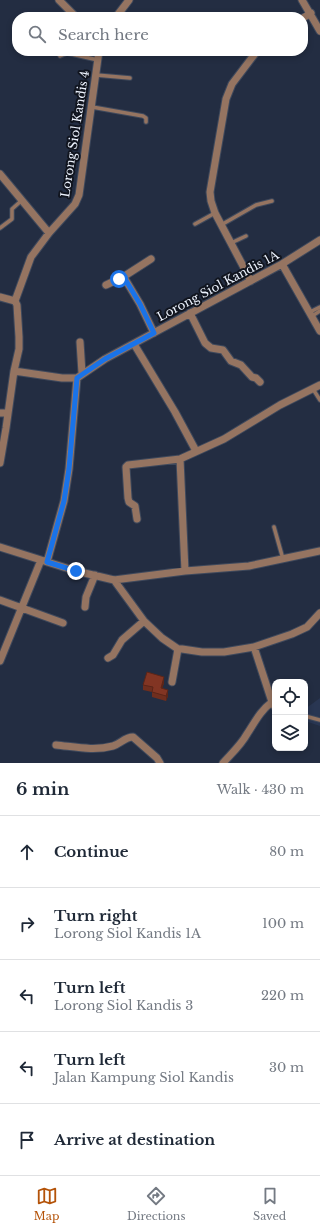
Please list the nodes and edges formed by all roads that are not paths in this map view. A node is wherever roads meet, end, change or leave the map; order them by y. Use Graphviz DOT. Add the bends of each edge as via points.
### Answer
graph roads {
  1 [pos="59,0"];
  2 [pos="129,0"];
  3 [pos="302,0"];
  4 [pos="71,12"];
  5 [pos="120,12"];
  6 [pos="311,13"];
  7 [pos="308,15"];
  8 [pos="320,31"];
  9 [pos="80,56"];
  10 [pos="98,56"];
  11 [pos="253,56"];
  12 [pos="98,60"];
  13 [pos="96,75"];
  14 [pos="130,78"];
  15 [pos="92,107"];
  16 [pos="146,122"];
  17 [pos="0,174"];
  18 [pos="21,201"];
  19 [pos="272,201"];
  20 [pos="215,213"];
  21 [pos="194,224"];
  22 [pos="221,225"];
  23 [pos="0,228"];
  24 [pos="49,233"];
  25 [pos="246,236"];
  26 [pos="320,240"];
  27 [pos="231,243"];
  28 [pos="152,259"];
  29 [pos="282,264"];
  30 [pos="123,277"];
  31 [pos="251,280"];
  32 [pos="106,285"];
  33 [pos="0,296"];
  34 [pos="15,301"];
  35 [pos="320,306"];
  36 [pos="320,311"];
  37 [pos="190,313"];
  38 [pos="311,314"];
  39 [pos="320,331"];
  40 [pos="154,333"];
  41 [pos="80,342"];
  42 [pos="134,344"];
  43 [pos="14,371"];
  44 [pos="80,376"];
  45 [pos="260,382"];
  46 [pos="316,387"];
  47 [pos="320,400"];
  48 [pos="0,413"];
  49 [pos="8,413"];
  50 [pos="196,451"];
  51 [pos="180,459"];
  52 [pos="0,463"];
  53 [pos="136,520"];
  54 [pos="274,527"];
  55 [pos="0,547"];
  56 [pos="320,551"];
  57 [pos="283,560"];
  58 [pos="44,561"];
  59 [pos="186,571"];
  60 [pos="95,575"];
  61 [pos="114,580"];
  62 [pos="0,600"];
  63 [pos="86,607"];
  64 [pos="22,608"];
  65 [pos="320,613"];
  66 [pos="144,621"];
  67 [pos="63,623"];
  68 [pos="254,647"];
  69 [pos="178,649"];
  70 [pos="108,658"];
  71 [pos="0,661"];
  72 [pos="172,682"];
  73 [pos="272,701"];
  74 [pos="272,704"];
  75 [pos="308,717"];
  76 [pos="320,720"];
  77 [pos="56,745"];
  78 [pos="160,763"];
  79 [pos="223,763"];
  1 -- 4 [label="street"];
  2 -- 5 [label="street"];
  3 -- 6 [label="street"];
  6 -- 7 [label="street"];
  6 -- 8 [label="street"];
  9 -- 12 [label="lane"];
  10 -- 12 [label="street, Lorong Siol Kandis 4"];
  11 -- 20 [label="street" via="232,84 226,99 210,192"];
  12 -- 13 [label="street, Lorong Siol Kandis 4"];
  13 -- 14 [label="lane"];
  13 -- 15 [label="street, Lorong Siol Kandis 4"];
  15 -- 16 [label="lane" via="143,116"];
  15 -- 24 [label="street, Lorong Siol Kandis 4" via="79,195 75,204"];
  17 -- 18 [label="street"];
  18 -- 23 [label="lane" via="12,209 12,219"];
  18 -- 24 [label="street"];
  19 -- 22 [label="lane" via="256,205"];
  20 -- 21 [label="lane"];
  20 -- 22 [label="street"];
  22 -- 27 [label="street"];
  24 -- 34 [label="street, Lorong Siol Kandis 4" via="31,257"];
  25 -- 27 [label="lane"];
  26 -- 29 [label="street, Lorong Siol Kandis 1A"];
  27 -- 31 [label="street"];
  28 -- 30 [label="street"];
  29 -- 31 [label="street, Lorong Siol Kandis 1A"];
  29 -- 38 [label="street"];
  30 -- 32 [label="street"];
  30 -- 40 [label="street"];
  31 -- 37 [label="street, Lorong Siol Kandis 1A"];
  33 -- 34 [label="street"];
  34 -- 43 [label="street, Lorong Siol Kandis 4" via="19,342"];
  35 -- 38 [label="lane"];
  36 -- 38 [label="lane"];
  37 -- 40 [label="street, Lorong Siol Kandis 1A"];
  37 -- 45 [label="street" via="204,343 211,348 223,350 231,361 241,365"];
  38 -- 39 [label="street"];
  40 -- 42 [label="street, Lorong Siol Kandis 1A"];
  41 -- 44 [label="street"];
  42 -- 44 [label="street, Lorong Siol Kandis 1A"];
  42 -- 50 [label="street"];
  43 -- 44 [label="street" via="62,378"];
  43 -- 49 [label="street, Lorong Siol Kandis 4"];
  44 -- 58 [label="street" via="64,501"];
  46 -- 47 [label="lane"];
  46 -- 50 [label="street" via="280,405 224,439"];
  48 -- 49 [label="street"];
  49 -- 52 [label="street, Lorong Siol Kandis 4"];
  50 -- 51 [label="street"];
  51 -- 53 [label="street" via="126,467 128,498 135,506"];
  51 -- 59 [label="street"];
  54 -- 57 [label="lane"];
  55 -- 58 [label="street"];
  56 -- 57 [label="street"];
  57 -- 59 [label="street" via="249,566"];
  58 -- 60 [label="street"];
  58 -- 64 [label="street"];
  59 -- 61 [label="street"];
  60 -- 61 [label="street"];
  60 -- 63 [label="street" via="86,597"];
  61 -- 66 [label="street"];
  62 -- 64 [label="street"];
  64 -- 67 [label="street"];
  64 -- 71 [label="street"];
  65 -- 68 [label="street" via="307,628"];
  66 -- 69 [label="street"];
  66 -- 70 [label="street" via="122,640 113,656"];
  68 -- 69 [label="street" via="224,652"];
  68 -- 73 [label="street"];
  69 -- 72 [label="street"];
  74 -- 79 [label="street" via="264,708 247,735"];
  75 -- 76 [label="lane"];
  77 -- 78 [label="street" via="96,749 115,746 133,737"];
}
